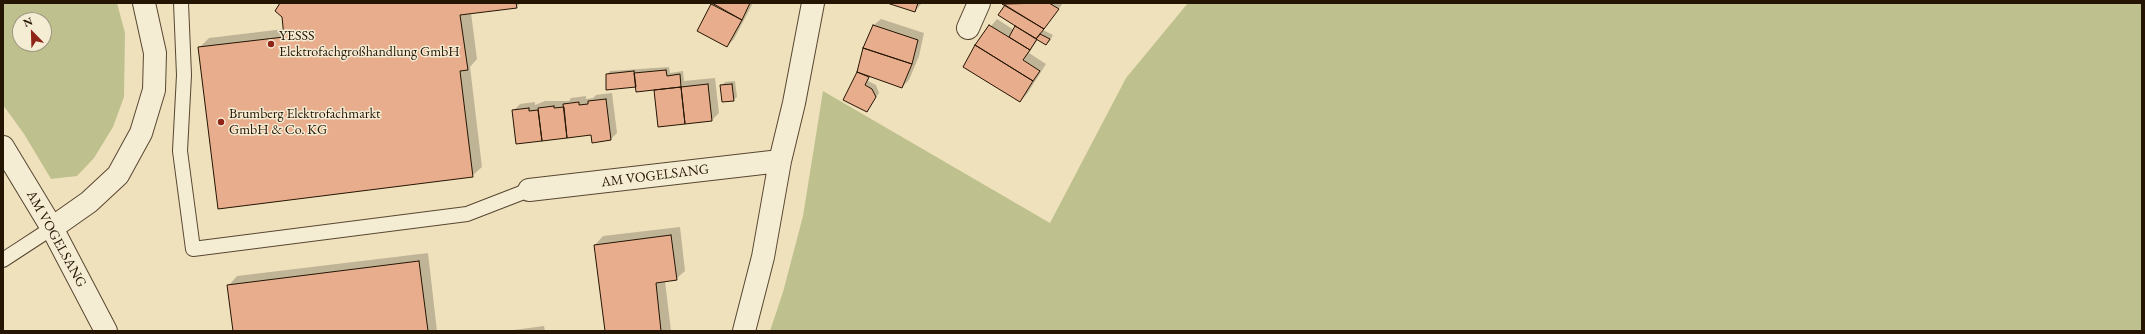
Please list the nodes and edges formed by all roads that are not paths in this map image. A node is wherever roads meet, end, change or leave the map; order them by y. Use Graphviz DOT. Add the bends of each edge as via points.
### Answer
graph roads {
  1 [pos="144,3"];
  2 [pos="181,3"];
  3 [pos="813,3"];
  4 [pos="979,3"];
  5 [pos="968,28"];
  6 [pos="3,147"];
  7 [pos="780,161"];
  8 [pos="530,190"];
  9 [pos="52,228"];
  10 [pos="3,260"];
  11 [pos="106,331"];
  12 [pos="744,331"];
  1 -- 9 [label="street" via="155,53 154,90 141,133 118,175 89,202"];
  2 -- 8 [label="lane" via="184,74 180,151 193,249 467,214"];
  3 -- 7 [label="street"];
  4 -- 5 [label="street"];
  6 -- 9 [label="street, AM VOGELSANG"];
  7 -- 8 [label="street, AM VOGELSANG"];
  7 -- 12 [label="street" via="763,257"];
  9 -- 10 [label="lane"];
  9 -- 11 [label="street, AM VOGELSANG"];
}
